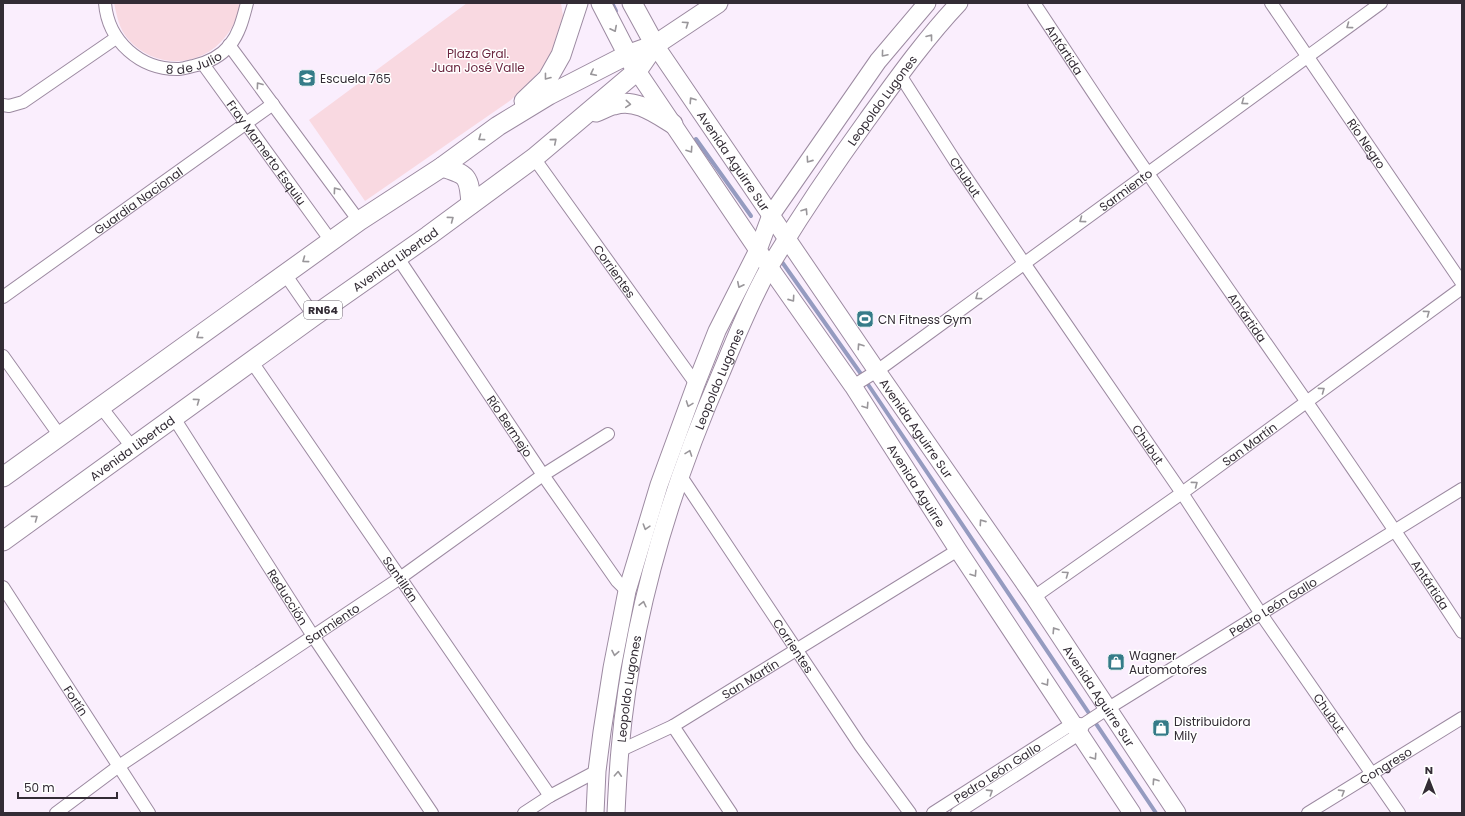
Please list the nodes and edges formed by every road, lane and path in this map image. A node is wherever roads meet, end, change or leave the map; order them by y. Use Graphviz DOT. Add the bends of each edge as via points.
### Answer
graph roads {
  1 [pos="105,3"];
  2 [pos="247,3"];
  3 [pos="578,3"];
  4 [pos="601,3"];
  5 [pos="632,3"];
  6 [pos="718,3"];
  7 [pos="927,3"];
  8 [pos="959,3"];
  9 [pos="1034,3"];
  10 [pos="1271,3"];
  11 [pos="1381,3"];
  12 [pos="116,38"];
  13 [pos="229,45"];
  14 [pos="655,45"];
  15 [pos="627,55"];
  16 [pos="1307,56"];
  17 [pos="203,64"];
  18 [pos="637,71"];
  19 [pos="900,75"];
  20 [pos="3,104"];
  21 [pos="272,104"];
  22 [pos="578,120"];
  23 [pos="246,123"];
  24 [pos="673,124"];
  25 [pos="498,126"];
  26 [pos="534,158"];
  27 [pos="442,167"];
  28 [pos="1147,173"];
  29 [pos="471,204"];
  30 [pos="771,215"];
  31 [pos="359,221"];
  32 [pos="788,239"];
  33 [pos="331,241"];
  34 [pos="758,250"];
  35 [pos="398,258"];
  36 [pos="1024,263"];
  37 [pos="770,268"];
  38 [pos="285,274"];
  39 [pos="1462,283"];
  40 [pos="1462,288"];
  41 [pos="3,297"];
  42 [pos="314,316"];
  43 [pos="3,356"];
  44 [pos="252,362"];
  45 [pos="874,373"];
  46 [pos="696,384"];
  47 [pos="856,384"];
  48 [pos="1307,401"];
  49 [pos="101,407"];
  50 [pos="174,418"];
  51 [pos="608,434"];
  52 [pos="60,436"];
  53 [pos="132,447"];
  54 [pos="543,475"];
  55 [pos="680,475"];
  56 [pos="3,478"];
  57 [pos="1462,489"];
  58 [pos="1182,493"];
  59 [pos="1395,531"];
  60 [pos="3,541"];
  61 [pos="958,550"];
  62 [pos="400,578"];
  63 [pos="3,587"];
  64 [pos="627,590"];
  65 [pos="1034,597"];
  66 [pos="1261,614"];
  67 [pos="1462,632"];
  68 [pos="313,636"];
  69 [pos="797,649"];
  70 [pos="1105,711"];
  71 [pos="1462,718"];
  72 [pos="674,726"];
  73 [pos="1078,728"];
  74 [pos="619,751"];
  75 [pos="119,766"];
  76 [pos="597,772"];
  77 [pos="1372,774"];
  78 [pos="550,796"];
  79 [pos="56,813"];
  80 [pos="150,813"];
  81 [pos="432,813"];
  82 [pos="524,813"];
  83 [pos="595,813"];
  84 [pos="616,813"];
  85 [pos="731,813"];
  86 [pos="910,813"];
  87 [pos="933,813"];
  88 [pos="957,813"];
  89 [pos="1132,813"];
  90 [pos="1177,813"];
  91 [pos="1308,813"];
  92 [pos="1399,813"];
  1 -- 12 [label="street, 8 de Julio" via="106,16"];
  2 -- 13 [label="street, 8 de Julio" via="242,25"];
  3 -- 25 [label="main road, one-way" via="561,55 548,78"];
  4 -- 15 [label="main road, one-way"];
  5 -- 14 [label="main road"];
  14 -- 6 [label="main road, Avenida Libertad, one-way"];
  7 -- 30 [label="main road, Leopoldo Lugones, one-way" via="878,61"];
  19 -- 8 [label="main road, Leopoldo Lugones, one-way"];
  9 -- 28 [label="street, Antártida"];
  10 -- 16 [label="street, Río Negro"];
  11 -- 16 [label="street, Sarmiento, one-way"];
  12 -- 17 [label="street, 8 de Julio" via="133,56 155,67 179,70"];
  12 -- 20 [label="street" via="23,102 9,106"];
  13 -- 17 [label="street, 8 de Julio"];
  21 -- 13 [label="street, one-way"];
  14 -- 15 [label="main road, Avenida Libertad"];
  14 -- 18 [label="main road, Avenida Libertad / RN64"];
  30 -- 14 [label="main road, Avenida Aguirre Sur, one-way"];
  15 -- 18 [label="main road"];
  15 -- 25 [label="main road, Avenida Libertad, one-way" via="549,95"];
  16 -- 28 [label="street, Sarmiento, one-way"];
  16 -- 39 [label="street, Río Negro"];
  17 -- 23 [label="street, Fray Mamerto Esquiu"];
  18 -- 22 [label="main road, Avenida Libertad / RN64"];
  18 -- 24 [label="main road"];
  32 -- 19 [label="main road, Leopoldo Lugones, one-way" via="838,160"];
  19 -- 36 [label="street, Chubut"];
  21 -- 23 [label="street, Guardia Nacional"];
  31 -- 21 [label="street, one-way"];
  22 -- 24 [label="main road, one-way" via="614,104 624,103 641,106"];
  26 -- 22 [label="main road, Avenida Libertad / RN64, one-way"];
  23 -- 33 [label="street, Fray Mamerto Esquiu"];
  23 -- 41 [label="street, Guardia Nacional"];
  24 -- 34 [label="main road, one-way"];
  25 -- 27 [label="main road, Avenida Libertad, one-way"];
  26 -- 29 [label="main road, Avenida Libertad / RN64"];
  26 -- 46 [label="street, Corrientes"];
  27 -- 29 [label="main road" via="460,172 466,178 470,186"];
  27 -- 31 [label="main road, Avenida Libertad"];
  28 -- 36 [label="street, Sarmiento, one-way"];
  28 -- 48 [label="street, Antártida"];
  35 -- 29 [label="main road, Avenida Libertad / RN64, one-way"];
  30 -- 32 [label="main road, Avenida Aguirre Sur"];
  30 -- 34 [label="main road, Leopoldo Lugones"];
  31 -- 33 [label="main road, Avenida Libertad"];
  32 -- 37 [label="main road, Leopoldo Lugones"];
  45 -- 32 [label="main road, Avenida Aguirre Sur, one-way"];
  33 -- 38 [label="main road, Avenida Libertad, one-way"];
  34 -- 37 [label="main road, Avenida Aguirre"];
  34 -- 46 [label="main road, Leopoldo Lugones, one-way" via="717,331"];
  35 -- 42 [label="main road, Avenida Libertad / RN64"];
  35 -- 54 [label="street, Río Bermejo"];
  36 -- 45 [label="street, Sarmiento, one-way"];
  36 -- 58 [label="street, Chubut"];
  37 -- 47 [label="main road, Avenida Aguirre, one-way"];
  55 -- 37 [label="main road, Leopoldo Lugones, one-way" via="704,411"];
  38 -- 42 [label="street"];
  38 -- 49 [label="main road, Avenida Libertad, one-way"];
  48 -- 40 [label="street, San Martín, one-way"];
  42 -- 44 [label="main road, Avenida Libertad / RN64"];
  43 -- 52 [label="street"];
  50 -- 44 [label="main road, Avenida Libertad / RN64, one-way"];
  44 -- 62 [label="street, Santillán"];
  45 -- 47 [label="street, Sarmiento"];
  65 -- 45 [label="main road, Avenida Aguirre Sur, one-way"];
  46 -- 64 [label="main road, Leopoldo Lugones, one-way" via="659,485"];
  47 -- 61 [label="main road, Avenida Aguirre, one-way"];
  58 -- 48 [label="street, San Martín, one-way"];
  48 -- 59 [label="street, Antártida"];
  49 -- 52 [label="main road, Avenida Libertad"];
  49 -- 53 [label="street"];
  50 -- 53 [label="main road, Avenida Libertad / RN64"];
  50 -- 68 [label="street, Reducción"];
  51 -- 54 [label="street, Sarmiento"];
  52 -- 56 [label="main road, Avenida Libertad"];
  60 -- 53 [label="main road, Avenida Libertad / RN64, one-way"];
  54 -- 62 [label="street, Sarmiento"];
  54 -- 64 [label="street, Río Bermejo" via="617,581"];
  55 -- 69 [label="street, Corrientes"];
  74 -- 55 [label="main road, Leopoldo Lugones, one-way" via="643,603"];
  57 -- 59 [label="street, Pedro León Gallo"];
  65 -- 58 [label="street, San Martín, one-way"];
  58 -- 66 [label="street, Chubut"];
  59 -- 66 [label="street, Pedro León Gallo"];
  59 -- 67 [label="street, Antártida"];
  61 -- 69 [label="street, San Martín"];
  61 -- 73 [label="main road, Avenida Aguirre, one-way"];
  62 -- 68 [label="street, Sarmiento"];
  62 -- 78 [label="street, Santillán"];
  63 -- 75 [label="street, Fortín"];
  64 -- 76 [label="main road, Leopoldo Lugones, one-way" via="612,668"];
  70 -- 65 [label="main road, Avenida Aguirre Sur, one-way"];
  66 -- 70 [label="street, Pedro León Gallo"];
  66 -- 77 [label="street, Chubut"];
  68 -- 75 [label="street, Sarmiento"];
  68 -- 81 [label="street, Reducción"];
  69 -- 72 [label="street, San Martín"];
  69 -- 86 [label="street, Corrientes" via="860,745"];
  70 -- 73 [label="street, Pedro León Gallo"];
  90 -- 70 [label="main road, Avenida Aguirre Sur, one-way"];
  71 -- 77 [label="street, Congreso"];
  72 -- 74 [label="street, San Martín"];
  72 -- 85 [label="street"];
  73 -- 87 [label="street, Pedro León Gallo"];
  88 -- 73 [label="street, Pedro León Gallo, one-way"];
  73 -- 89 [label="main road, one-way"];
  84 -- 74 [label="main road, Leopoldo Lugones, one-way"];
  75 -- 79 [label="street, Sarmiento"];
  75 -- 80 [label="street, Fortín"];
  76 -- 78 [label="street"];
  76 -- 83 [label="main road, Leopoldo Lugones"];
  91 -- 77 [label="street, Congreso, one-way"];
  77 -- 92 [label="street, Chubut"];
  78 -- 82 [label="street"];
}
